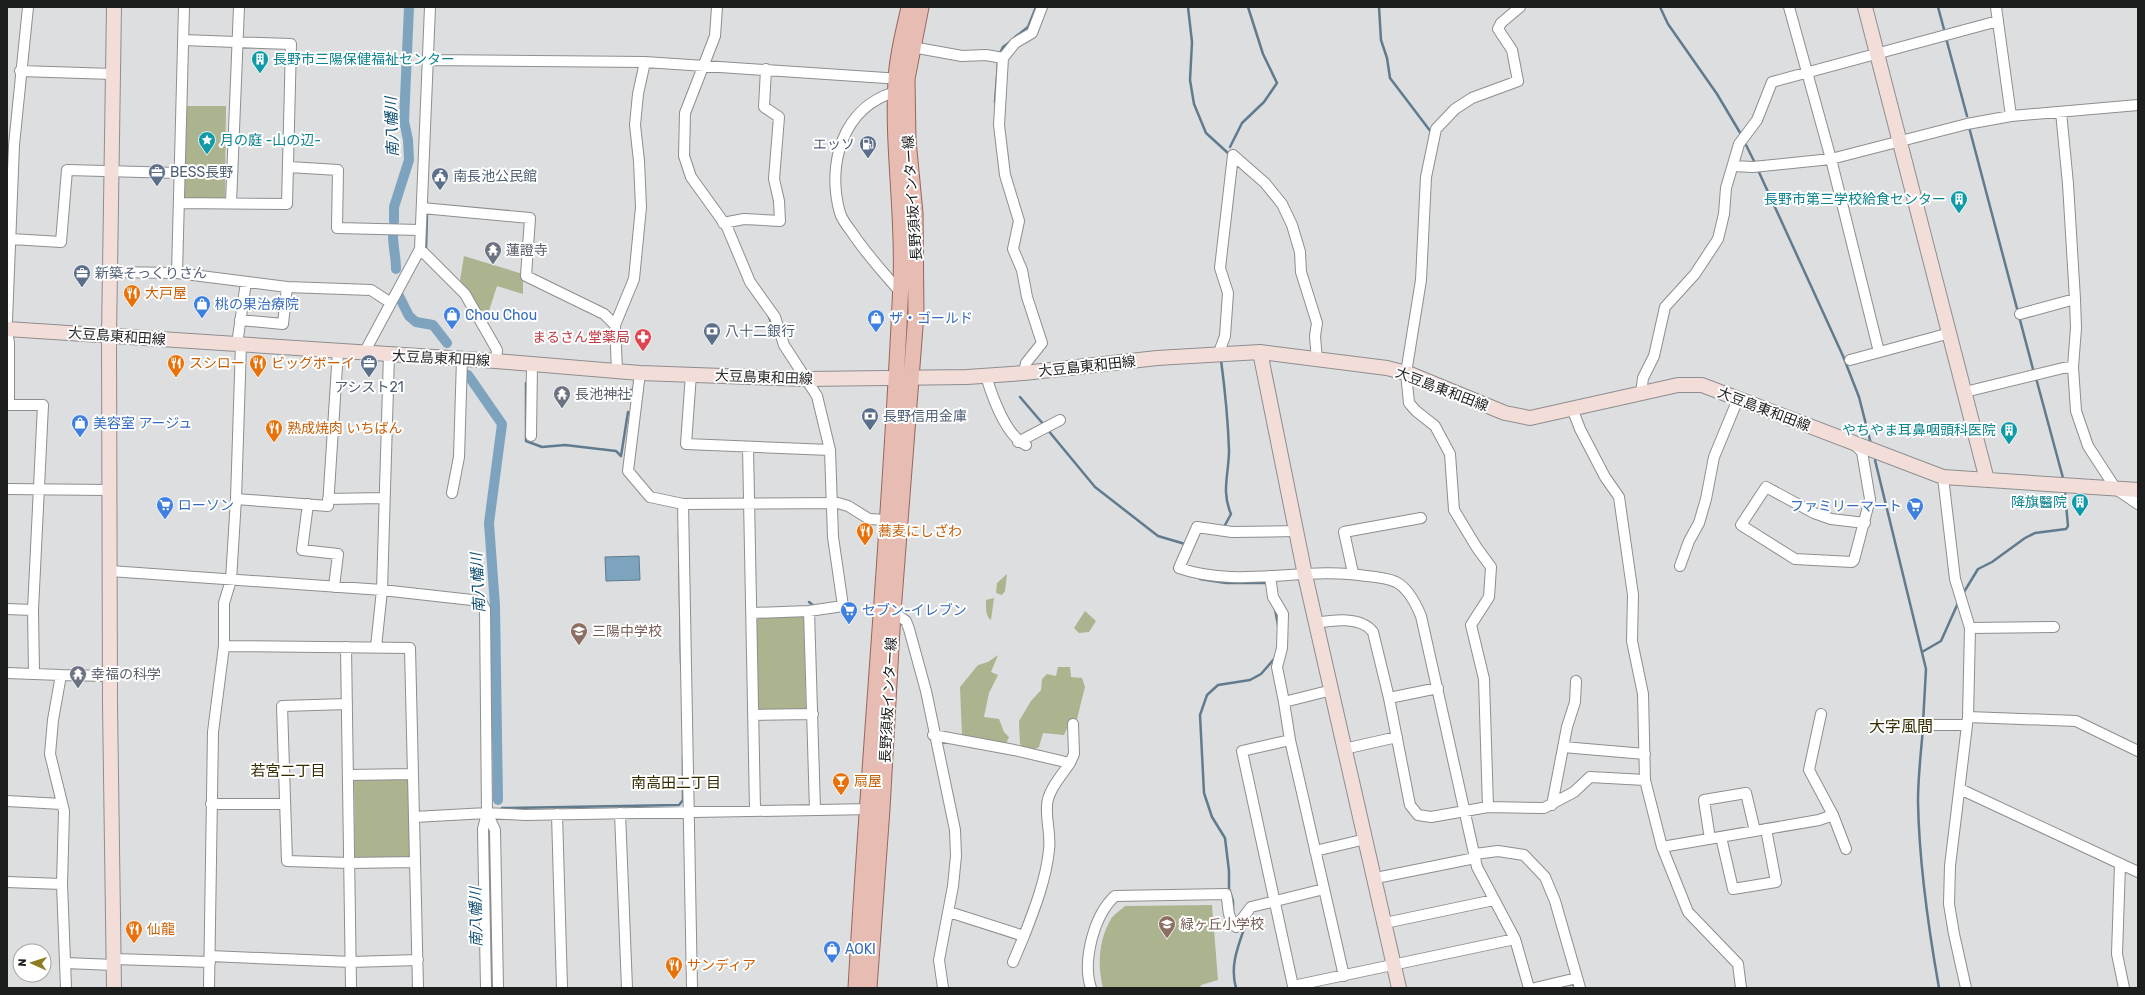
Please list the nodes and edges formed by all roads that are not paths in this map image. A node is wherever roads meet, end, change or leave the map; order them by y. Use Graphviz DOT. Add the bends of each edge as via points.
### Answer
graph roads {
  1 [pos="28,7"];
  2 [pos="114,7"];
  3 [pos="184,7"];
  4 [pos="239,7"];
  5 [pos="430,7"];
  6 [pos="717,7"];
  7 [pos="909,7"];
  8 [pos="921,7"];
  9 [pos="1042,7"];
  10 [pos="1520,7"];
  11 [pos="1789,7"];
  12 [pos="1865,7"];
  13 [pos="1996,7"];
  14 [pos="1998,21"];
  15 [pos="183,40"];
  16 [pos="237,42"];
  17 [pos="912,47"];
  18 [pos="1877,53"];
  19 [pos="1003,58"];
  20 [pos="427,60"];
  21 [pos="645,62"];
  22 [pos="702,65"];
  23 [pos="766,69"];
  24 [pos="20,71"];
  25 [pos="1806,73"];
  26 [pos="113,74"];
  27 [pos="899,83"];
  28 [pos="2138,105"];
  29 [pos="2061,112"];
  30 [pos="2011,116"];
  31 [pos="1900,142"];
  32 [pos="10,144"];
  33 [pos="1831,159"];
  34 [pos="1732,166"];
  35 [pos="289,168"];
  36 [pos="111,172"];
  37 [pos="179,173"];
  38 [pos="178,202"];
  39 [pos="231,203"];
  40 [pos="422,208"];
  41 [pos="723,223"];
  42 [pos="420,230"];
  43 [pos="11,239"];
  44 [pos="420,249"];
  45 [pos="110,272"];
  46 [pos="177,273"];
  47 [pos="246,282"];
  48 [pos="287,287"];
  49 [pos="901,292"];
  50 [pos="2075,299"];
  51 [pos="391,302"];
  52 [pos="2020,314"];
  53 [pos="7,320"];
  54 [pos="240,320"];
  55 [pos="615,325"];
  56 [pos="7,330"];
  57 [pos="1950,333"];
  58 [pos="109,336"];
  59 [pos="239,344"];
  60 [pos="338,351"];
  61 [pos="1260,352"];
  62 [pos="1879,352"];
  63 [pos="364,353"];
  64 [pos="390,354"];
  65 [pos="1218,355"];
  66 [pos="462,359"];
  67 [pos="1850,360"];
  68 [pos="496,361"];
  69 [pos="1317,361"];
  70 [pos="532,364"];
  71 [pos="2073,367"];
  72 [pos="617,370"];
  73 [pos="640,373"];
  74 [pos="1024,373"];
  75 [pos="1406,373"];
  76 [pos="691,374"];
  77 [pos="986,376"];
  78 [pos="895,378"];
  79 [pos="911,378"];
  80 [pos="807,379"];
  81 [pos="1965,392"];
  82 [pos="1641,393"];
  83 [pos="1738,399"];
  84 [pos="8,405"];
  85 [pos="1572,408"];
  86 [pos="1060,420"];
  87 [pos="531,436"];
  88 [pos="1853,443"];
  89 [pos="748,447"];
  90 [pos="830,450"];
  91 [pos="1943,477"];
  92 [pos="1987,480"];
  93 [pos="7,489"];
  94 [pos="37,489"];
  95 [pos="2116,489"];
  96 [pos="109,490"];
  97 [pos="2138,490"];
  98 [pos="452,493"];
  99 [pos="384,498"];
  100 [pos="236,499"];
  101 [pos="328,499"];
  102 [pos="832,503"];
  103 [pos="308,504"];
  104 [pos="683,504"];
  105 [pos="749,504"];
  106 [pos="2138,504"];
  107 [pos="1421,518"];
  108 [pos="888,520"];
  109 [pos="1865,523"];
  110 [pos="1297,531"];
  111 [pos="1680,566"];
  112 [pos="110,571"];
  113 [pos="1353,574"];
  114 [pos="1305,575"];
  115 [pos="1270,576"];
  116 [pos="231,580"];
  117 [pos="334,587"];
  118 [pos="382,590"];
  119 [pos="7,609"];
  120 [pos="33,610"];
  121 [pos="809,611"];
  122 [pos="893,612"];
  123 [pos="752,613"];
  124 [pos="1316,623"];
  125 [pos="2054,627"];
  126 [pos="1970,628"];
  127 [pos="224,646"];
  128 [pos="346,647"];
  129 [pos="376,647"];
  130 [pos="7,672"];
  131 [pos="34,673"];
  132 [pos="61,675"];
  133 [pos="110,676"];
  134 [pos="1576,681"];
  135 [pos="1438,688"];
  136 [pos="1332,690"];
  137 [pos="1389,698"];
  138 [pos="1284,702"];
  139 [pos="347,704"];
  140 [pos="813,714"];
  141 [pos="1821,714"];
  142 [pos="753,715"];
  143 [pos="1967,721"];
  144 [pos="1073,724"];
  145 [pos="1920,725"];
  146 [pos="933,735"];
  147 [pos="1397,737"];
  148 [pos="1290,740"];
  149 [pos="1563,747"];
  150 [pos="1344,749"];
  151 [pos="2138,751"];
  152 [pos="1645,754"];
  153 [pos="1070,763"];
  154 [pos="413,774"];
  155 [pos="348,775"];
  156 [pos="1645,780"];
  157 [pos="1960,789"];
  158 [pos="7,801"];
  159 [pos="62,804"];
  160 [pos="211,804"];
  161 [pos="285,804"];
  162 [pos="1552,805"];
  163 [pos="1488,807"];
  164 [pos="866,809"];
  165 [pos="882,809"];
  166 [pos="755,810"];
  167 [pos="815,810"];
  168 [pos="1464,810"];
  169 [pos="688,812"];
  170 [pos="487,813"];
  171 [pos="620,813"];
  172 [pos="557,814"];
  173 [pos="1833,815"];
  174 [pos="414,817"];
  175 [pos="1766,829"];
  176 [pos="1755,831"];
  177 [pos="1721,837"];
  178 [pos="1366,839"];
  179 [pos="1710,839"];
  180 [pos="1662,847"];
  181 [pos="1846,849"];
  182 [pos="1315,851"];
  183 [pos="1475,856"];
  184 [pos="415,862"];
  185 [pos="349,863"];
  186 [pos="2120,864"];
  187 [pos="2138,872"];
  188 [pos="1376,878"];
  189 [pos="7,882"];
  190 [pos="62,884"];
  191 [pos="1324,889"];
  192 [pos="1274,900"];
  193 [pos="1494,900"];
  194 [pos="949,912"];
  195 [pos="1385,923"];
  196 [pos="1024,936"];
  197 [pos="1515,939"];
  198 [pos="210,959"];
  199 [pos="418,960"];
  200 [pos="114,962"];
  201 [pos="351,962"];
  202 [pos="1013,962"];
  203 [pos="65,963"];
  204 [pos="1394,964"];
  205 [pos="1344,976"];
  206 [pos="1576,978"];
  207 [pos="66,988"];
  208 [pos="114,988"];
  209 [pos="209,988"];
  210 [pos="351,988"];
  211 [pos="418,988"];
  212 [pos="486,988"];
  213 [pos="498,988"];
  214 [pos="562,988"];
  215 [pos="627,988"];
  216 [pos="692,988"];
  217 [pos="856,988"];
  218 [pos="869,988"];
  219 [pos="943,988"];
  220 [pos="1091,988"];
  221 [pos="1400,988"];
  222 [pos="1529,988"];
  223 [pos="1535,988"];
  224 [pos="1580,988"];
  225 [pos="1741,988"];
  226 [pos="1966,988"];
  227 [pos="2124,988"];
  1 -- 24 [label="street"];
  2 -- 26 [label="main road"];
  3 -- 15 [label="street"];
  4 -- 16 [label="street"];
  5 -- 20 [label="street"];
  6 -- 22 [label="street" via="715,36"];
  7 -- 27 [label="main road, 長野須坂インター線" via="901,43"];
  8 -- 17 [label="main road, 長野須坂インター線"];
  9 -- 19 [label="street" via="1032,33 1015,43"];
  10 -- 75 [label="street" via="1501,23 1498,29 1512,50 1518,81 1472,98 1455,109 1436,129 1426,177 1421,280"];
  11 -- 25 [label="street"];
  12 -- 18 [label="main road"];
  13 -- 14 [label="street"];
  14 -- 18 [label="street"];
  14 -- 30 [label="street"];
  15 -- 16 [label="street"];
  15 -- 37 [label="street"];
  16 -- 35 [label="street" via="291,44"];
  16 -- 39 [label="street"];
  17 -- 19 [label="street" via="962,56 986,54"];
  17 -- 27 [label="main road, 長野須坂インター線"];
  18 -- 25 [label="street"];
  18 -- 31 [label="main road"];
  19 -- 74 [label="street" via="999,125 1005,175 1019,221 1013,249 1022,270 1027,297 1042,343 1026,363"];
  20 -- 21 [label="street"];
  20 -- 40 [label="street"];
  21 -- 22 [label="street"];
  21 -- 55 [label="street" via="635,125 641,207 634,279"];
  22 -- 23 [label="street"];
  22 -- 41 [label="street" via="685,113 684,156 691,177"];
  23 -- 27 [label="street"];
  23 -- 41 [label="street" via="764,107 779,117 774,180 780,221 744,219"];
  24 -- 26 [label="street"];
  24 -- 32 [label="street"];
  25 -- 33 [label="street"];
  25 -- 34 [label="street" via="1772,82 1757,120 1743,139"];
  26 -- 36 [label="main road"];
  27 -- 49 [label="main road, 長野須坂インター線"];
  27 -- 49 [label="street" via="867,105 843,136 837,156 835,178 840,214 875,266"];
  27 -- 79 [label="main road, 長野須坂インター線" via="916,213 917,275"];
  28 -- 29 [label="street"];
  29 -- 30 [label="street"];
  29 -- 50 [label="street"];
  30 -- 31 [label="street" via="1967,124"];
  31 -- 33 [label="street"];
  31 -- 57 [label="main road"];
  32 -- 43 [label="street"];
  33 -- 34 [label="street"];
  33 -- 62 [label="street"];
  34 -- 82 [label="street" via="1718,239 1695,274 1665,307 1654,356 1643,378"];
  35 -- 39 [label="street" via="287,204"];
  35 -- 42 [label="street" via="338,170 337,228"];
  36 -- 37 [label="street"];
  36 -- 43 [label="street" via="67,170 61,242"];
  36 -- 45 [label="main road"];
  37 -- 38 [label="street"];
  38 -- 39 [label="street"];
  38 -- 46 [label="street"];
  40 -- 42 [label="street"];
  40 -- 55 [label="street" via="530,218 526,276 604,314"];
  41 -- 80 [label="street" via="750,282 770,308 784,345"];
  42 -- 44 [label="street"];
  43 -- 53 [label="street"];
  44 -- 51 [label="street"];
  44 -- 68 [label="street" via="465,294 497,350"];
  45 -- 46 [label="street"];
  45 -- 58 [label="main road"];
  46 -- 47 [label="street"];
  47 -- 48 [label="street"];
  47 -- 54 [label="street"];
  48 -- 51 [label="street" via="371,290"];
  48 -- 54 [label="street" via="283,324"];
  49 -- 78 [label="main road, 長野須坂インター線"];
  50 -- 52 [label="street"];
  50 -- 71 [label="street"];
  51 -- 63 [label="street"];
  54 -- 59 [label="street"];
  55 -- 72 [label="street"];
  56 -- 58 [label="main road, 大豆島東和田線"];
  56 -- 84 [label="street"];
  57 -- 62 [label="street"];
  57 -- 81 [label="main road"];
  58 -- 59 [label="main road, 大豆島東和田線"];
  58 -- 96 [label="main road"];
  59 -- 60 [label="main road, 大豆島東和田線"];
  59 -- 100 [label="street"];
  60 -- 63 [label="main road, 大豆島東和田線"];
  60 -- 101 [label="street"];
  61 -- 65 [label="main road, 大豆島東和田線"];
  61 -- 69 [label="main road, 大豆島東和田線"];
  61 -- 110 [label="main road"];
  62 -- 67 [label="street"];
  63 -- 64 [label="main road, 大豆島東和田線"];
  64 -- 66 [label="main road, 大豆島東和田線"];
  64 -- 99 [label="street"];
  65 -- 69 [label="street" via="1225,336 1228,293 1220,268 1233,155 1265,183 1282,204 1292,225 1300,252 1304,285 1317,323"];
  65 -- 74 [label="main road, 大豆島東和田線" via="1157,358"];
  66 -- 68 [label="main road, 大豆島東和田線"];
  66 -- 98 [label="street" via="459,457"];
  68 -- 70 [label="main road, 大豆島東和田線"];
  69 -- 75 [label="main road, 大豆島東和田線" via="1387,368"];
  70 -- 72 [label="main road, 大豆島東和田線"];
  70 -- 87 [label="street"];
  71 -- 81 [label="street"];
  71 -- 95 [label="street" via="2076,412 2088,446"];
  72 -- 73 [label="main road, 大豆島東和田線"];
  73 -- 76 [label="main road, 大豆島東和田線"];
  73 -- 104 [label="street" via="628,471 650,497"];
  74 -- 77 [label="main road, 大豆島東和田線"];
  75 -- 85 [label="main road, 大豆島東和田線" via="1505,413 1530,418"];
  75 -- 163 [label="street" via="1409,403 1441,434 1450,454 1454,510 1491,567 1489,597 1471,625 1484,679"];
  76 -- 80 [label="main road, 大豆島東和田線"];
  76 -- 89 [label="street" via="686,444"];
  77 -- 79 [label="main road, 大豆島東和田線"];
  77 -- 86 [label="street" via="992,397 1022,444"];
  78 -- 79 [label="main road, 大豆島東和田線"];
  78 -- 80 [label="main road, 大豆島東和田線"];
  78 -- 108 [label="main road, 長野須坂インター線"];
  79 -- 122 [label="main road, 長野須坂インター線"];
  80 -- 90 [label="street" via="817,396"];
  81 -- 92 [label="main road"];
  82 -- 83 [label="main road, 大豆島東和田線" via="1678,385 1702,385"];
  82 -- 85 [label="main road, 大豆島東和田線"];
  83 -- 88 [label="main road, 大豆島東和田線"];
  83 -- 111 [label="street" via="1714,457 1699,523"];
  84 -- 94 [label="street" via="43,405"];
  85 -- 152 [label="street" via="1580,429 1618,497 1633,595 1632,641 1643,694"];
  88 -- 91 [label="main road, 大豆島東和田線"];
  88 -- 109 [label="street" via="1862,452 1870,499"];
  89 -- 90 [label="street"];
  89 -- 105 [label="street"];
  90 -- 102 [label="street"];
  91 -- 92 [label="main road, 大豆島東和田線"];
  91 -- 126 [label="street" via="1955,579"];
  92 -- 95 [label="main road, 大豆島東和田線"];
  93 -- 94 [label="street"];
  94 -- 96 [label="street"];
  94 -- 120 [label="street"];
  95 -- 97 [label="main road, 大豆島東和田線"];
  95 -- 106 [label="street"];
  96 -- 112 [label="main road"];
  99 -- 101 [label="street"];
  99 -- 118 [label="street"];
  100 -- 103 [label="street"];
  100 -- 116 [label="street"];
  101 -- 103 [label="street" via="328,506"];
  102 -- 105 [label="street"];
  102 -- 108 [label="street" via="843,504 869,519"];
  102 -- 121 [label="street" via="833,537 843,606"];
  103 -- 117 [label="street" via="302,550 338,554"];
  104 -- 105 [label="street"];
  104 -- 169 [label="street"];
  105 -- 123 [label="street"];
  107 -- 113 [label="street" via="1344,532"];
  108 -- 164 [label="main road, 長野須坂インター線"];
  109 -- 109 [label="street" via="1814,513 1766,487 1741,525 1795,559 1847,563 1854,560"];
  110 -- 114 [label="main road"];
  110 -- 115 [label="street" via="1232,532 1196,527 1179,568 1195,574 1221,578"];
  112 -- 116 [label="street"];
  112 -- 133 [label="main road"];
  113 -- 114 [label="street" via="1344,572"];
  113 -- 135 [label="street" via="1397,582 1412,598 1422,616"];
  114 -- 115 [label="street"];
  114 -- 124 [label="main road"];
  115 -- 138 [label="street" via="1273,597 1283,614 1282,648 1276,667"];
  116 -- 117 [label="street"];
  116 -- 127 [label="street" via="224,603"];
  117 -- 118 [label="street"];
  118 -- 129 [label="street"];
  118 -- 170 [label="street" via="481,601 485,609"];
  119 -- 120 [label="street"];
  120 -- 131 [label="street"];
  121 -- 123 [label="street"];
  121 -- 140 [label="street"];
  122 -- 146 [label="street" via="906,621 926,691"];
  122 -- 165 [label="main road, 長野須坂インター線"];
  123 -- 142 [label="street"];
  124 -- 136 [label="main road"];
  124 -- 137 [label="street" via="1333,620 1369,626 1373,632"];
  125 -- 126 [label="street"];
  126 -- 143 [label="street"];
  127 -- 128 [label="street"];
  127 -- 160 [label="street" via="213,732"];
  128 -- 129 [label="street"];
  128 -- 139 [label="street"];
  129 -- 154 [label="street" via="410,648"];
  130 -- 131 [label="street"];
  131 -- 132 [label="street"];
  132 -- 133 [label="street"];
  132 -- 159 [label="street" via="50,754"];
  133 -- 200 [label="main road"];
  134 -- 149 [label="street" via="1575,702"];
  135 -- 137 [label="street"];
  135 -- 168 [label="street"];
  136 -- 138 [label="street"];
  136 -- 150 [label="main road"];
  137 -- 147 [label="street"];
  138 -- 148 [label="street"];
  139 -- 155 [label="street"];
  139 -- 161 [label="street" via="282,706"];
  140 -- 142 [label="street"];
  140 -- 167 [label="street"];
  141 -- 173 [label="street" via="1809,770"];
  142 -- 166 [label="street"];
  143 -- 145 [label="street"];
  143 -- 151 [label="street" via="2076,722"];
  143 -- 157 [label="street"];
  144 -- 153 [label="street" via="1074,754"];
  146 -- 153 [label="street"];
  146 -- 194 [label="street" via="955,830 956,856"];
  147 -- 150 [label="street"];
  147 -- 168 [label="street" via="1410,805 1414,812 1431,818"];
  148 -- 182 [label="street"];
  148 -- 192 [label="street" via="1242,751"];
  149 -- 152 [label="street"];
  149 -- 162 [label="street"];
  150 -- 178 [label="main road"];
  152 -- 156 [label="street"];
  153 -- 196 [label="street" via="1053,788 1047,805 1050,827 1049,850 1038,900"];
  154 -- 155 [label="street"];
  154 -- 174 [label="street"];
  155 -- 185 [label="street"];
  156 -- 162 [label="street" via="1590,777 1574,792"];
  156 -- 180 [label="street"];
  157 -- 186 [label="street"];
  157 -- 226 [label="street" via="1950,866 1949,904"];
  158 -- 159 [label="street"];
  159 -- 190 [label="street"];
  160 -- 161 [label="street"];
  160 -- 198 [label="street"];
  161 -- 185 [label="street" via="287,861"];
  162 -- 163 [label="street" via="1544,808"];
  163 -- 168 [label="street"];
  164 -- 165 [label="street"];
  164 -- 167 [label="street"];
  164 -- 217 [label="main road, 長野須坂インター線"];
  165 -- 218 [label="main road, 長野須坂インター線"];
  166 -- 167 [label="street"];
  166 -- 169 [label="street"];
  168 -- 183 [label="street"];
  169 -- 171 [label="street"];
  169 -- 216 [label="street"];
  170 -- 172 [label="street"];
  170 -- 174 [label="street"];
  170 -- 212 [label="street" via="483,829"];
  170 -- 213 [label="street" via="495,830"];
  171 -- 172 [label="street"];
  171 -- 215 [label="street"];
  172 -- 214 [label="street"];
  173 -- 175 [label="street"];
  173 -- 181 [label="street"];
  174 -- 184 [label="street"];
  175 -- 176 [label="street"];
  175 -- 177 [label="street" via="1776,882 1733,889"];
  176 -- 177 [label="street"];
  176 -- 179 [label="street" via="1746,793 1704,800"];
  177 -- 179 [label="street"];
  178 -- 182 [label="street"];
  178 -- 188 [label="main road"];
  179 -- 180 [label="street"];
  180 -- 225 [label="street" via="1688,912 1738,964"];
  182 -- 191 [label="street"];
  183 -- 188 [label="street"];
  183 -- 193 [label="street" via="1480,876"];
  183 -- 206 [label="street" via="1498,852 1524,855 1545,877 1555,901"];
  184 -- 185 [label="street"];
  184 -- 199 [label="street"];
  185 -- 201 [label="street"];
  186 -- 187 [label="street"];
  186 -- 227 [label="street" via="2117,954"];
  188 -- 195 [label="main road"];
  189 -- 190 [label="street"];
  190 -- 203 [label="street"];
  191 -- 192 [label="street"];
  191 -- 205 [label="street"];
  192 -- 205 [label="street" via="1293,986"];
  192 -- 220 [label="street" via="1251,907 1236,927 1228,916 1226,894 1115,896 1105,905 1096,924 1088,969"];
  193 -- 195 [label="street"];
  193 -- 197 [label="street"];
  194 -- 196 [label="street"];
  194 -- 219 [label="street" via="939,960"];
  195 -- 204 [label="main road"];
  196 -- 202 [label="street"];
  197 -- 204 [label="street"];
  197 -- 222 [label="street"];
  198 -- 200 [label="street"];
  198 -- 201 [label="street"];
  198 -- 209 [label="street"];
  199 -- 201 [label="street"];
  199 -- 211 [label="street"];
  200 -- 203 [label="street"];
  200 -- 208 [label="main road"];
  201 -- 210 [label="street"];
  203 -- 207 [label="street"];
  204 -- 205 [label="street"];
  204 -- 221 [label="main road"];
  206 -- 223 [label="street"];
  206 -- 224 [label="street"];
}
